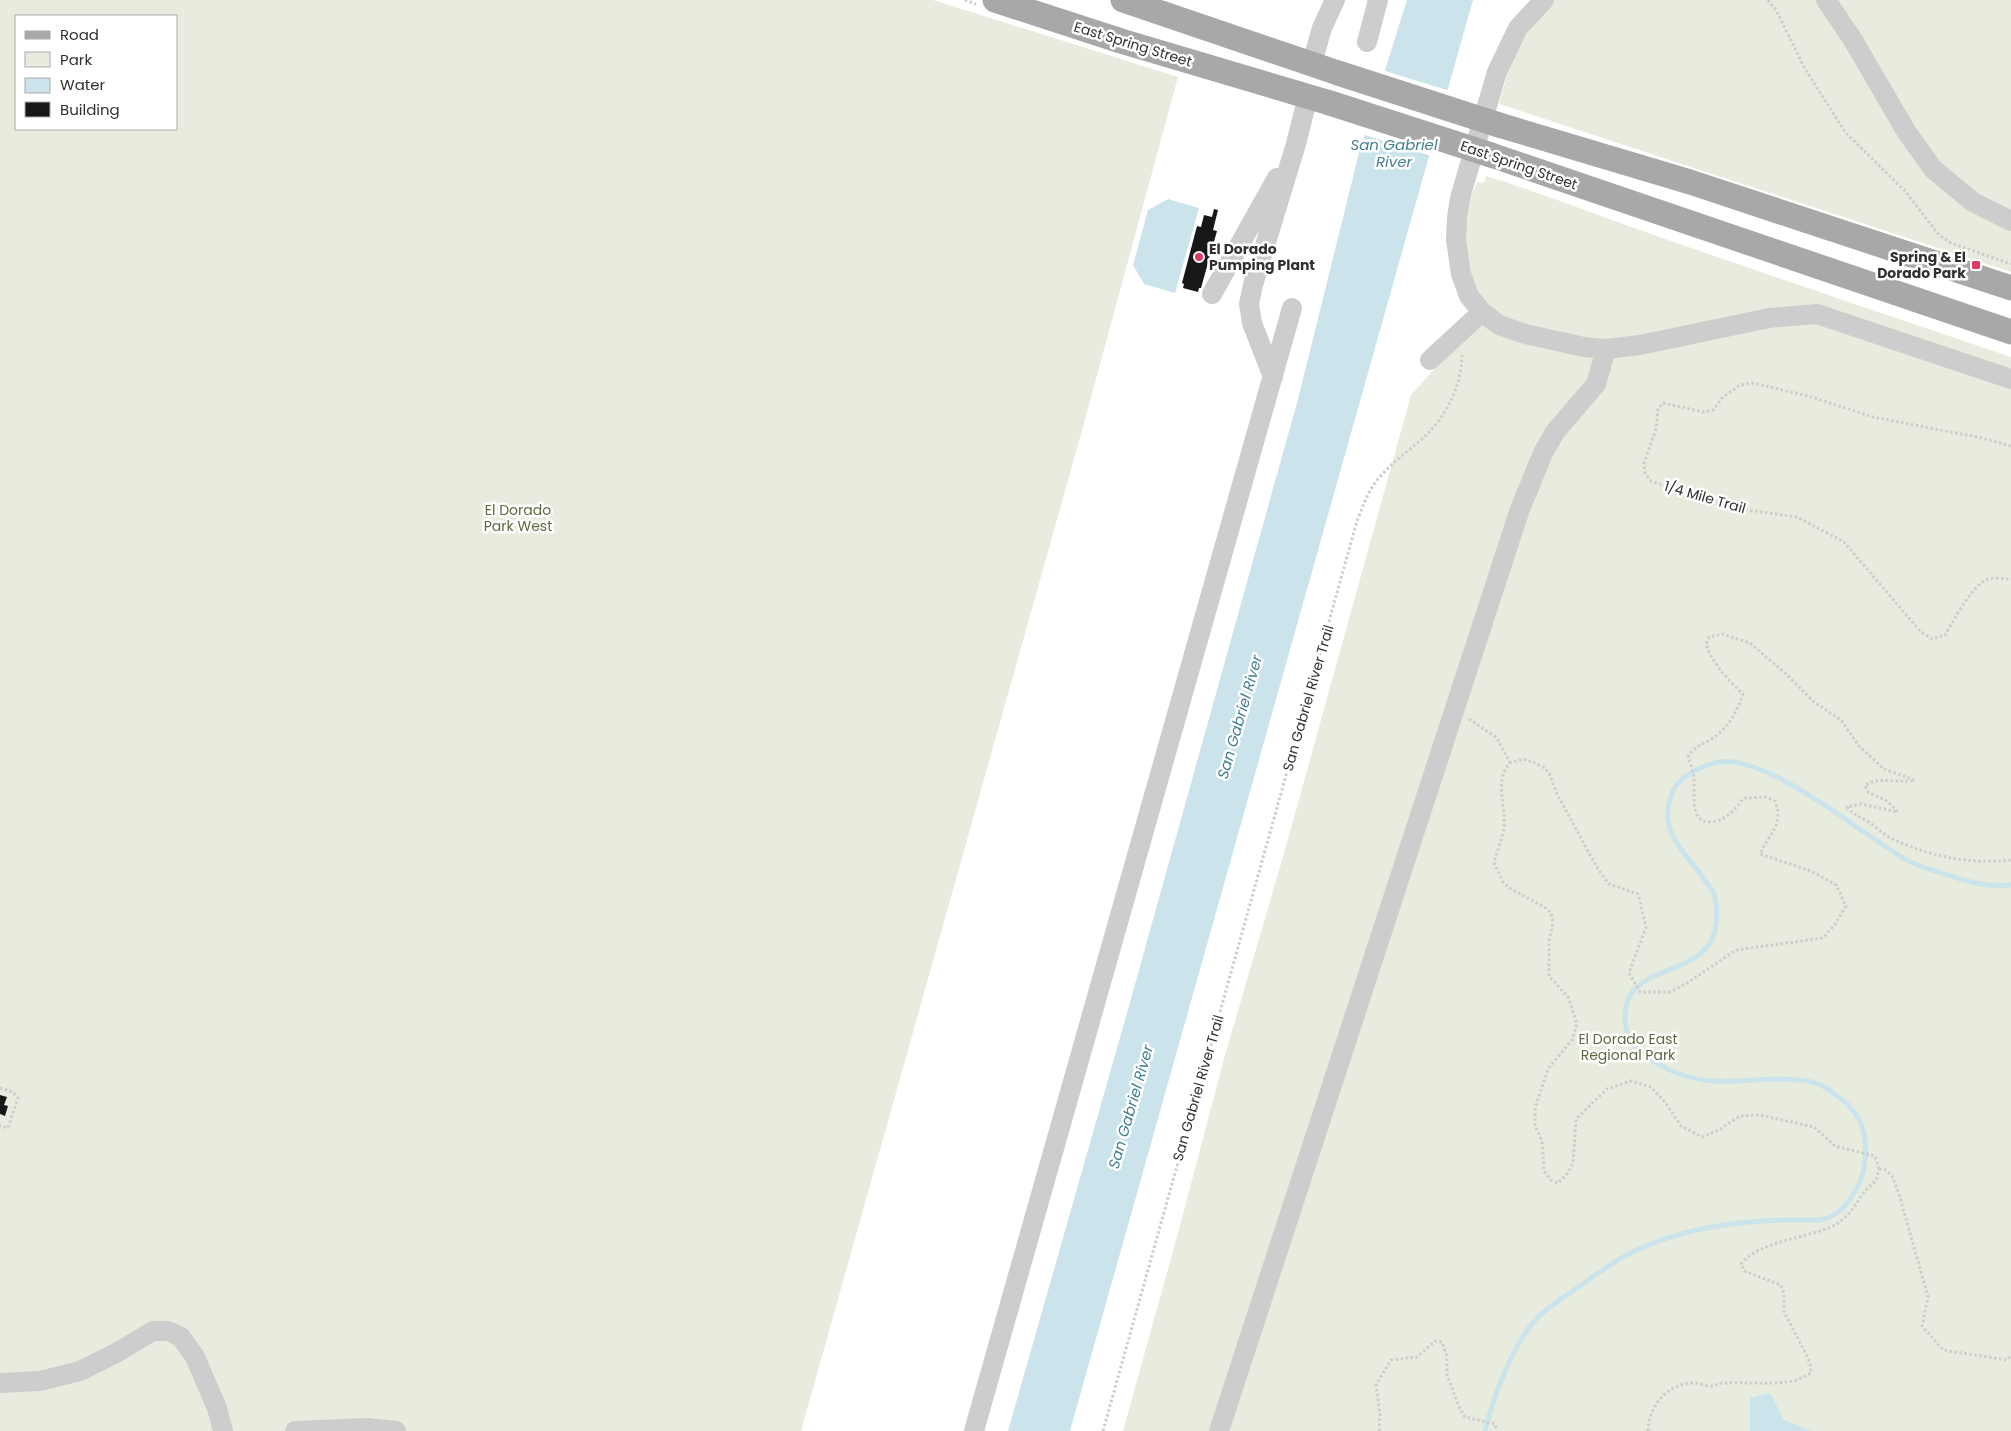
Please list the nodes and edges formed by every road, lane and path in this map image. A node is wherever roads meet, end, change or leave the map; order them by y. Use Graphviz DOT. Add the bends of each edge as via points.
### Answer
graph roads {
  1 [pos="995,0"];
  2 [pos="1123,0"];
  3 [pos="1335,0"];
  4 [pos="1378,0"];
  5 [pos="1544,0"];
  6 [pos="1768,0"];
  7 [pos="1826,0"];
  8 [pos="1367,42"];
  9 [pos="1312,63"];
  10 [pos="1319,100"];
  11 [pos="1296,144"];
  12 [pos="2011,221"];
  13 [pos="2011,264"];
  14 [pos="2011,288"];
  15 [pos="1212,294"];
  16 [pos="1292,308"];
  17 [pos="1482,312"];
  18 [pos="1462,332"];
  19 [pos="2011,332"];
  20 [pos="1606,349"];
  21 [pos="1430,360"];
  22 [pos="1273,377"];
  23 [pos="2011,379"];
  24 [pos="2011,446"];
  25 [pos="2011,579"];
  26 [pos="1454,712"];
  27 [pos="1510,762"];
  28 [pos="2011,860"];
  29 [pos="0,1088"];
  30 [pos="0,1126"];
  31 [pos="1879,1168"];
  32 [pos="2011,1354"];
  33 [pos="0,1383"];
  34 [pos="223,1431"];
  35 [pos="295,1431"];
  36 [pos="396,1431"];
  37 [pos="974,1431"];
  38 [pos="1103,1431"];
  39 [pos="1219,1431"];
  40 [pos="1379,1431"];
  41 [pos="1497,1431"];
  42 [pos="1648,1431"];
  1 -- 10 [label="main road, East Spring Street"];
  2 -- 9 [label="main road"];
  3 -- 9 [label="lane" via="1322,28"];
  4 -- 8 [label="lane"];
  5 -- 17 [label="lane" via="1518,28 1500,64 1460,198 1456,240 1461,274 1469,296"];
  6 -- 13 [label="path" via="1804,67 1845,132 1905,190 1940,235 1951,243"];
  7 -- 12 [label="lane" via="1906,132 1933,169 1974,202"];
  9 -- 14 [label="main road, bridge" via="1499,125 1690,182"];
  10 -- 11 [label="lane"];
  10 -- 19 [label="main road, East Spring Street, bridge"];
  11 -- 15 [label="lane"];
  11 -- 22 [label="lane" via="1249,304 1252,323"];
  16 -- 22 [label="lane"];
  17 -- 18 [label="lane"];
  17 -- 20 [label="lane" via="1498,325 1525,334"];
  18 -- 21 [label="lane"];
  18 -- 38 [label="path, San Gabriel River Trail" via="1459,379 1445,411 1426,436 1379,478 1366,497 1357,520"];
  20 -- 23 [label="lane" via="1770,318 1817,314"];
  20 -- 26 [label="lane" via="1596,384 1555,432 1533,476"];
  22 -- 37 [label="lane"];
  24 -- 25 [label="path, 1/4 Mile Trail" via="1873,417 1753,383 1740,385 1723,397 1713,410 1704,412 1663,403 1658,410 1656,429 1644,463 1645,473 1651,481 1748,510 1797,517 1844,542 1921,632 1932,638 1946,635 1982,582 1990,578"];
  26 -- 27 [label="path" via="1497,738"];
  26 -- 39 [label="lane"];
  27 -- 28 [label="path" via="1523,759 1545,768 1596,866 1609,884 1638,894 1646,926 1629,973 1640,992 1670,992 1736,950 1823,938 1846,906 1836,885 1811,871 1760,854 1778,824 1775,801 1766,797 1744,798 1720,821 1706,822 1697,816 1694,778 1688,757 1692,749 1716,736 1732,718 1743,694 1709,652 1706,644 1709,638 1722,634 1750,643 1814,702 1842,720 1859,746 1884,769 1915,780 1905,783 1872,781 1865,785 1868,792 1887,801 1898,812 1861,804 1847,807 1852,814 1889,837 1948,858 1993,862"];
  27 -- 31 [label="path" via="1503,773 1504,829 1494,863 1503,882 1551,914 1549,976 1568,997 1577,1024 1572,1040 1548,1069 1535,1108 1535,1126 1542,1141 1544,1171 1551,1180 1558,1183 1573,1164 1576,1119 1607,1089 1631,1082 1651,1086 1681,1126 1702,1137 1740,1116 1760,1115 1814,1127 1835,1146 1875,1156"];
  29 -- 30 [label="path" via="13,1092 18,1098 8,1128"];
  31 -- 32 [label="path" via="1892,1176 1899,1194 1928,1297 1922,1326 1943,1350 2007,1360"];
  31 -- 42 [label="path" via="1876,1181 1866,1187 1856,1206 1835,1225 1759,1250 1741,1264 1744,1271 1781,1285 1784,1312 1810,1363 1811,1373 1795,1381 1721,1383 1711,1387 1681,1384 1666,1391 1656,1404"];
  33 -- 34 [label="lane" via="40,1381 80,1371 153,1331 168,1331 181,1337 195,1358 217,1408"];
  35 -- 36 [label="lane" via="367,1428"];
  40 -- 41 [label="path" via="1376,1385 1392,1360 1417,1357 1435,1341 1442,1342 1448,1375 1465,1416 1495,1424"];
}
